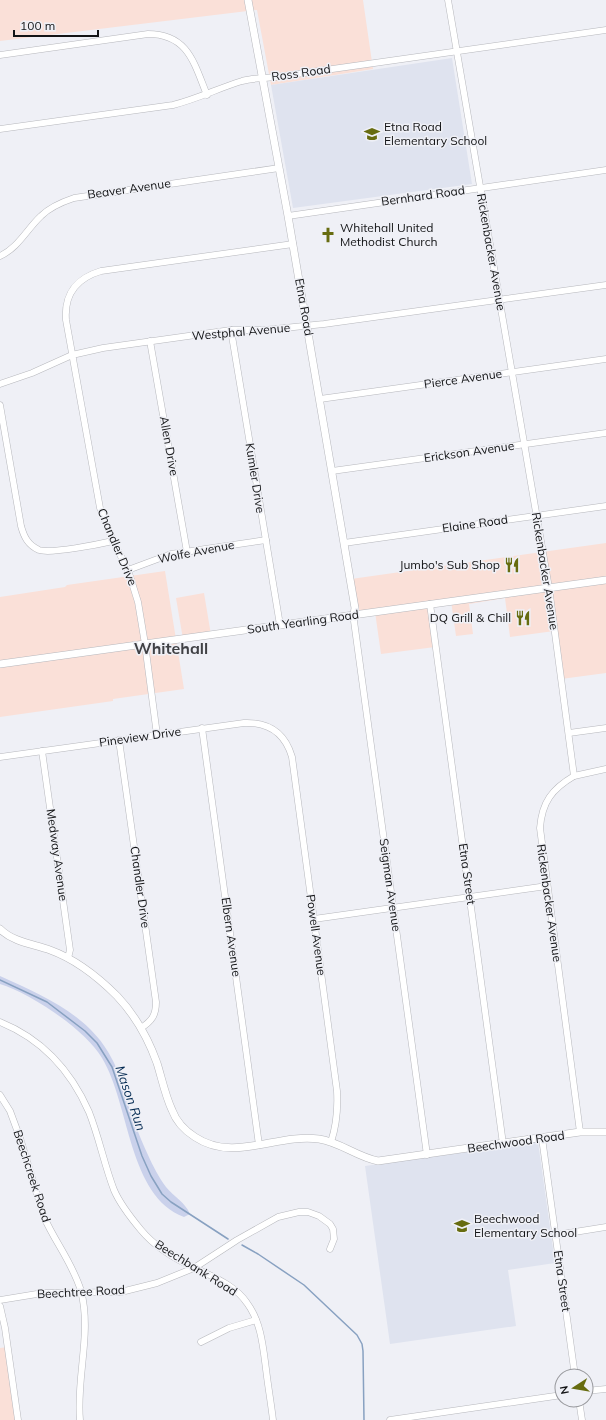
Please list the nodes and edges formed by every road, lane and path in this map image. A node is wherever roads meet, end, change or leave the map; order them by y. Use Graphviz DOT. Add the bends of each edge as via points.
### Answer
graph roads {
  1 [pos="248,0"];
  2 [pos="448,0"];
  3 [pos="606,30"];
  4 [pos="456,51"];
  5 [pos="0,55"];
  6 [pos="262,78"];
  7 [pos="207,95"];
  8 [pos="0,129"];
  9 [pos="280,168"];
  10 [pos="606,170"];
  11 [pos="480,188"];
  12 [pos="288,216"];
  13 [pos="293,244"];
  14 [pos="0,256"];
  15 [pos="606,286"];
  16 [pos="499,300"];
  17 [pos="307,326"];
  18 [pos="231,330"];
  19 [pos="150,341"];
  20 [pos="72,355"];
  21 [pos="606,359"];
  22 [pos="512,372"];
  23 [pos="0,384"];
  24 [pos="320,398"];
  25 [pos="0,405"];
  26 [pos="606,433"];
  27 [pos="524,444"];
  28 [pos="332,471"];
  29 [pos="606,506"];
  30 [pos="537,516"];
  31 [pos="266,540"];
  32 [pos="113,541"];
  33 [pos="344,543"];
  34 [pos="187,552"];
  35 [pos="128,570"];
  36 [pos="606,580"];
  37 [pos="549,588"];
  38 [pos="430,604"];
  39 [pos="354,615"];
  40 [pos="280,625"];
  41 [pos="145,644"];
  42 [pos="0,664"];
  43 [pos="202,728"];
  44 [pos="606,728"];
  45 [pos="277,732"];
  46 [pos="568,733"];
  47 [pos="157,735"];
  48 [pos="120,740"];
  49 [pos="42,751"];
  50 [pos="0,757"];
  51 [pos="606,769"];
  52 [pos="574,776"];
  53 [pos="547,886"];
  54 [pos="470,896"];
  55 [pos="393,907"];
  56 [pos="314,919"];
  57 [pos="0,929"];
  58 [pos="68,958"];
  59 [pos="0,1022"];
  60 [pos="141,1028"];
  61 [pos="0,1095"];
  62 [pos="580,1132"];
  63 [pos="606,1132"];
  64 [pos="542,1138"];
  65 [pos="331,1142"];
  66 [pos="503,1144"];
  67 [pos="259,1145"];
  68 [pos="427,1155"];
  69 [pos="606,1227"];
  70 [pos="556,1235"];
  71 [pos="330,1249"];
  72 [pos="194,1268"];
  73 [pos="81,1292"];
  74 [pos="0,1300"];
  75 [pos="0,1306"];
  76 [pos="256,1320"];
  77 [pos="201,1342"];
  78 [pos="574,1368"];
  79 [pos="606,1388"];
  80 [pos="594,1390"];
  81 [pos="554,1396"];
  82 [pos="580,1408"];
  83 [pos="18,1420"];
  84 [pos="80,1420"];
  85 [pos="273,1420"];
  86 [pos="390,1420"];
  87 [pos="582,1420"];
  1 -- 6 [label="street, Etna Road"];
  2 -- 4 [label="street, Rickenbacker Avenue"];
  3 -- 4 [label="street, Ross Road"];
  4 -- 6 [label="street, Ross Road"];
  4 -- 11 [label="street, Rickenbacker Avenue"];
  5 -- 7 [label="street" via="148,34 160,35 172,39 187,50"];
  6 -- 7 [label="street, Ross Road" via="242,81"];
  6 -- 9 [label="street, Etna Road"];
  7 -- 8 [label="street, Ross Road" via="173,105"];
  9 -- 12 [label="street, Etna Road"];
  9 -- 14 [label="street, Beaver Avenue" via="74,198 48,210 21,240"];
  10 -- 11 [label="street, Bernhard Road"];
  11 -- 12 [label="street, Bernhard Road"];
  11 -- 16 [label="street, Rickenbacker Avenue"];
  12 -- 13 [label="street, Etna Road"];
  13 -- 17 [label="street, Etna Road"];
  13 -- 20 [label="street, Chandler Drive" via="101,271 85,277 73,289 65,312"];
  15 -- 16 [label="street, Westphal Avenue"];
  16 -- 17 [label="street, Westphal Avenue"];
  16 -- 22 [label="street, Rickenbacker Avenue"];
  17 -- 18 [label="street, Westphal Avenue"];
  17 -- 24 [label="street, Etna Road"];
  18 -- 19 [label="street, Westphal Avenue"];
  18 -- 31 [label="street, Kumler Drive"];
  19 -- 20 [label="street, Westphal Avenue"];
  19 -- 34 [label="street, Allen Drive"];
  20 -- 23 [label="street, Westphal Avenue"];
  20 -- 32 [label="street, Chandler Drive" via="96,492"];
  21 -- 22 [label="street, Pierce Avenue"];
  22 -- 24 [label="street, Pierce Avenue"];
  22 -- 27 [label="street, Rickenbacker Avenue"];
  24 -- 28 [label="street, Etna Road"];
  25 -- 32 [label="street" via="21,526 28,542 44,551"];
  26 -- 27 [label="street, Erickson Avenue"];
  27 -- 28 [label="street, Erickson Avenue"];
  27 -- 30 [label="street, Rickenbacker Avenue"];
  28 -- 33 [label="street, Etna Road"];
  29 -- 30 [label="street, Elaine Road"];
  30 -- 33 [label="street, Elaine Road"];
  30 -- 37 [label="street, Rickenbacker Avenue"];
  31 -- 34 [label="street, Wolfe Avenue"];
  31 -- 40 [label="street, Kumler Drive"];
  32 -- 35 [label="street, Chandler Drive"];
  33 -- 39 [label="street, Etna Road"];
  34 -- 35 [label="street, Wolfe Avenue" via="157,559"];
  35 -- 41 [label="street, Chandler Drive" via="138,602"];
  36 -- 37 [label="street, South Yearling Road"];
  37 -- 38 [label="street, South Yearling Road"];
  37 -- 46 [label="street, Rickenbacker Avenue"];
  38 -- 39 [label="street, South Yearling Road"];
  38 -- 54 [label="street, Etna Street"];
  39 -- 40 [label="street, South Yearling Road"];
  39 -- 55 [label="street, Seigman Avenue"];
  40 -- 41 [label="street, South Yearling Road"];
  41 -- 42 [label="street, South Yearling Road"];
  41 -- 47 [label="street, Chandler Drive"];
  43 -- 45 [label="street, Pineview Drive" via="253,722"];
  43 -- 47 [label="street, Pineview Drive"];
  43 -- 67 [label="street, Elbern Avenue"];
  44 -- 46 [label="street"];
  45 -- 56 [label="street, Powell Avenue" via="287,743 292,757"];
  46 -- 52 [label="street, Rickenbacker Avenue"];
  47 -- 48 [label="street, Pineview Drive"];
  48 -- 49 [label="street, Pineview Drive"];
  48 -- 60 [label="street, Chandler Drive" via="156,1002 155,1014"];
  49 -- 50 [label="street, Pineview Drive"];
  49 -- 58 [label="street, Medway Avenue" via="70,950"];
  51 -- 52 [label="street"];
  52 -- 53 [label="street, Rickenbacker Avenue" via="554,790 542,811 540,836"];
  53 -- 54 [label="street"];
  53 -- 62 [label="street, Rickenbacker Avenue"];
  54 -- 55 [label="street"];
  54 -- 66 [label="street, Etna Street"];
  55 -- 56 [label="street"];
  55 -- 68 [label="street, Seigman Avenue"];
  56 -- 65 [label="street, Powell Avenue" via="337,1091 338,1110"];
  57 -- 58 [label="street, Beechwood Road" via="10,937"];
  58 -- 60 [label="street, Beechwood Road" via="104,984"];
  59 -- 72 [label="street, Beechbank Road" via="38,1043 65,1069 89,1112 114,1191 123,1206 156,1245"];
  60 -- 67 [label="street, Beechwood Road" via="156,1061 172,1111 182,1126 202,1142 217,1147"];
  61 -- 73 [label="street, Beechcreek Road" via="10,1111 20,1138 48,1228 71,1267"];
  62 -- 63 [label="street, Beechwood Road"];
  62 -- 64 [label="street, Beechwood Road"];
  64 -- 66 [label="street, Beechwood Road"];
  64 -- 70 [label="street, Etna Street"];
  65 -- 67 [label="street, Beechwood Road" via="308,1138"];
  65 -- 68 [label="street, Beechwood Road" via="367,1159"];
  66 -- 68 [label="street, Beechwood Road"];
  69 -- 70 [label="street"];
  70 -- 78 [label="street, Etna Street"];
  71 -- 72 [label="street, Beechtree Road" via="334,1240 330,1224 319,1216 299,1212 278,1217"];
  72 -- 73 [label="street, Beechtree Road" via="141,1288 121,1292"];
  72 -- 76 [label="street, Beechbank Road" via="233,1288 247,1302"];
  73 -- 74 [label="street, Beechtree Road" via="43,1293"];
  73 -- 84 [label="street, Beechcreek Road" via="84,1324"];
  75 -- 83 [label="street"];
  76 -- 77 [label="street" via="229,1328"];
  76 -- 85 [label="street, Beechbank Road" via="261,1334"];
  79 -- 80 [label="street"];
  81 -- 86 [label="street"];
  82 -- 87 [label="street"];
}
